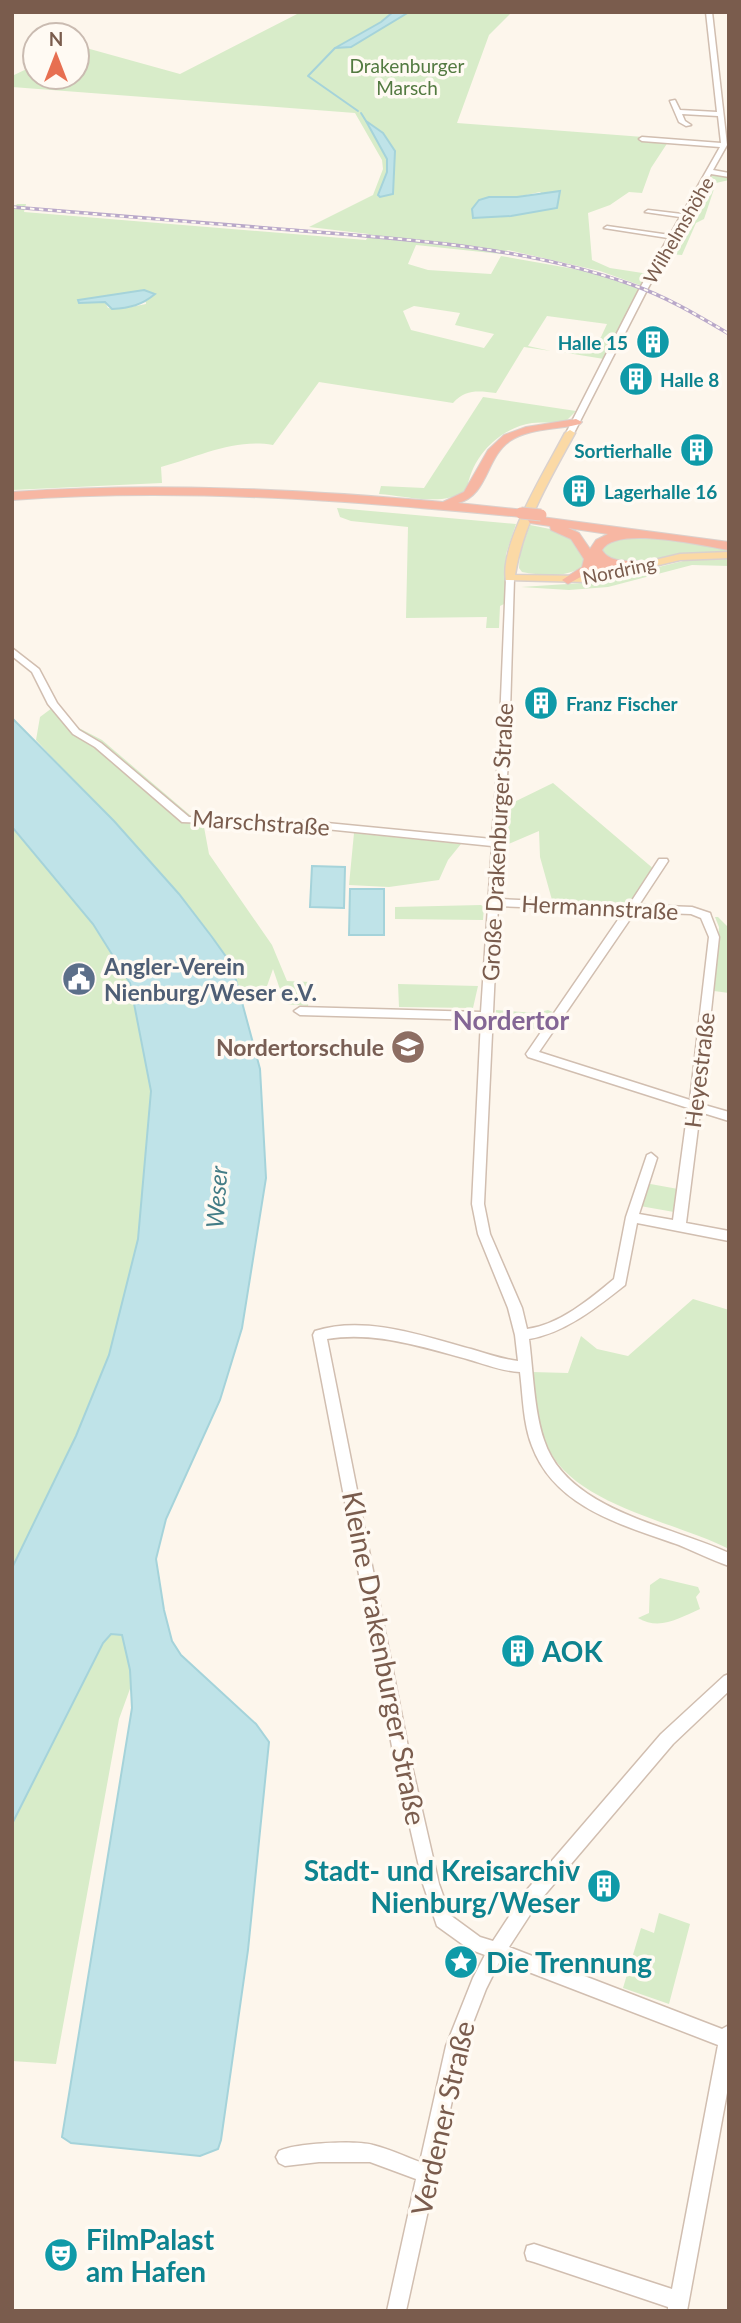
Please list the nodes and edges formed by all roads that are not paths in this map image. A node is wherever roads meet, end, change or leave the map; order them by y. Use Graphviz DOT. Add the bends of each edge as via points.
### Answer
graph roads {
  1 [pos="709,12"];
  2 [pos="673,101"];
  3 [pos="678,112"];
  4 [pos="721,114"];
  5 [pos="688,125"];
  6 [pos="642,139"];
  7 [pos="725,145"];
  8 [pos="711,173"];
  9 [pos="729,175"];
  10 [pos="648,212"];
  11 [pos="685,216"];
  12 [pos="607,228"];
  13 [pos="673,237"];
  14 [pos="573,427"];
  15 [pos="478,479"];
  16 [pos="12,499"];
  17 [pos="426,505"];
  18 [pos="517,516"];
  19 [pos="536,519"];
  20 [pos="675,538"];
  21 [pos="729,540"];
  22 [pos="729,546"];
  23 [pos="729,555"];
  24 [pos="595,557"];
  25 [pos="648,565"];
  26 [pos="606,576"];
  27 [pos="510,578"];
  28 [pos="568,580"];
  29 [pos="12,651"];
  30 [pos="497,843"];
  31 [pos="663,861"];
  32 [pos="493,902"];
  33 [pos="630,909"];
  34 [pos="706,916"];
  35 [pos="300,1011"];
  36 [pos="487,1016"];
  37 [pos="695,1108"];
  38 [pos="729,1117"];
  39 [pos="652,1158"];
  40 [pos="632,1217"];
  41 [pos="679,1225"];
  42 [pos="729,1236"];
  43 [pos="522,1335"];
  44 [pos="524,1366"];
  45 [pos="729,1560"];
  46 [pos="729,1681"];
  47 [pos="496,1952"];
  48 [pos="728,2037"];
  49 [pos="285,2157"];
  50 [pos="428,2174"];
  51 [pos="534,2253"];
  52 [pos="678,2306"];
  53 [pos="396,2311"];
  1 -- 4 [label="street"];
  2 -- 3 [label="street"];
  3 -- 4 [label="street"];
  3 -- 5 [label="street"];
  4 -- 7 [label="street"];
  6 -- 7 [label="street"];
  7 -- 8 [label="street, Wilhelmshöhe"];
  8 -- 9 [label="street"];
  8 -- 11 [label="street, Wilhelmshöhe"];
  10 -- 11 [label="street"];
  11 -- 13 [label="street, Wilhelmshöhe"];
  12 -- 13 [label="street"];
  13 -- 14 [label="street, Wilhelmshöhe"];
  14 -- 15 [label="highway" via="521,430 500,443"];
  14 -- 27 [label="main road, Große Drakenburger Straße" via="519,532"];
  15 -- 17 [label="highway" via="466,498"];
  15 -- 18 [label="highway" via="484,496"];
  16 -- 17 [label="highway" via="163,495"];
  16 -- 17 [label="highway" via="83,491 164,490"];
  17 -- 18 [label="highway"];
  18 -- 19 [label="highway"];
  19 -- 20 [label="highway"];
  19 -- 21 [label="highway"];
  19 -- 24 [label="highway" via="575,536"];
  20 -- 22 [label="highway"];
  20 -- 24 [label="highway" via="612,536 598,543"];
  23 -- 25 [label="main road, Nordring" via="680,557"];
  24 -- 25 [label="highway" via="615,564"];
  24 -- 26 [label="highway" via="599,572"];
  24 -- 28 [label="highway" via="588,569"];
  25 -- 26 [label="main road, Nordring"];
  26 -- 28 [label="main road, Nordring"];
  27 -- 28 [label="main road, Nordring"];
  27 -- 30 [label="street, Große Drakenburger Straße"];
  29 -- 30 [label="street, Marschstraße" via="36,671 52,704 76,732 186,820 306,824"];
  30 -- 32 [label="street, Große Drakenburger Straße"];
  31 -- 33 [label="street"];
  32 -- 33 [label="street, Hermannstraße"];
  32 -- 36 [label="street, Große Drakenburger Straße"];
  33 -- 34 [label="street, Hermannstraße" via="692,911"];
  33 -- 37 [label="street" via="533,1056"];
  34 -- 37 [label="street, Heyestraße" via="713,937"];
  35 -- 36 [label="street"];
  36 -- 43 [label="street, Große Drakenburger Straße" via="479,1220"];
  37 -- 38 [label="street"];
  37 -- 41 [label="street, Heyestraße"];
  39 -- 40 [label="street"];
  40 -- 41 [label="street"];
  40 -- 43 [label="street" via="617,1283 556,1325"];
  41 -- 42 [label="street"];
  43 -- 44 [label="street, Große Drakenburger Straße"];
  44 -- 45 [label="street, Große Drakenburger Straße" via="538,1446 562,1482 601,1507"];
  44 -- 47 [label="street, Kleine Drakenburger Straße" via="403,1337 336,1331 320,1335 431,1884 443,1920"];
  46 -- 47 [label="street, Verdener Straße" via="667,1739 540,1886"];
  47 -- 48 [label="street, Kleine Drakenburger Straße"];
  47 -- 50 [label="street, Verdener Straße" via="454,2046"];
  48 -- 52 [label="street"];
  49 -- 50 [label="street" via="370,2153"];
  50 -- 53 [label="street, Verdener Straße"];
  51 -- 52 [label="street"];
}
